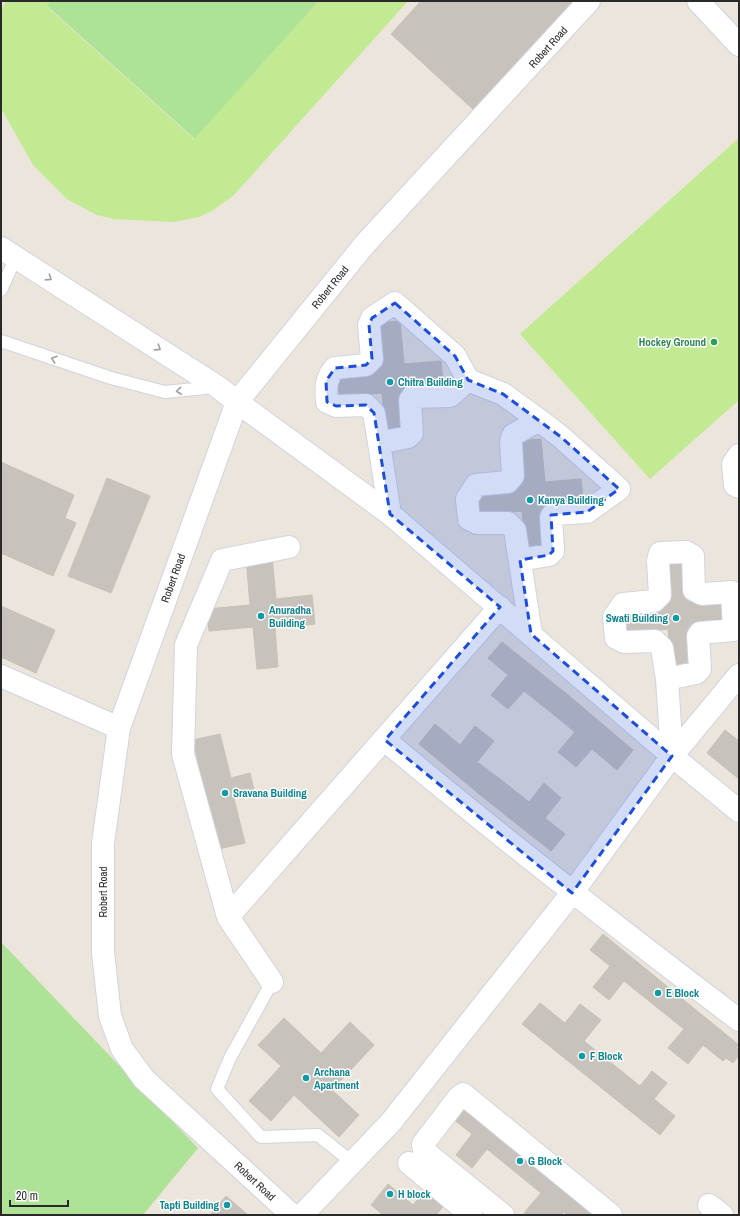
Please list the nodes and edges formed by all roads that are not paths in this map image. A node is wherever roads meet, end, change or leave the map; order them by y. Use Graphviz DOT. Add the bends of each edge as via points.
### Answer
graph roads {
  1 [pos="589,1"];
  2 [pos="698,1"];
  3 [pos="739,45"];
  4 [pos="9,252"];
  5 [pos="1,290"];
  6 [pos="1,341"];
  7 [pos="468,380"];
  8 [pos="218,387"];
  9 [pos="237,402"];
  10 [pos="539,420"];
  11 [pos="379,443"];
  12 [pos="739,455"];
  13 [pos="739,487"];
  14 [pos="390,514"];
  15 [pos="289,547"];
  16 [pos="520,560"];
  17 [pos="735,590"];
  18 [pos="500,607"];
  19 [pos="531,634"];
  20 [pos="739,675"];
  21 [pos="1,676"];
  22 [pos="667,679"];
  23 [pos="119,728"];
  24 [pos="385,740"];
  25 [pos="672,756"];
  26 [pos="739,810"];
  27 [pos="572,893"];
  28 [pos="228,917"];
  29 [pos="272,982"];
  30 [pos="739,1020"];
  31 [pos="352,1162"];
  32 [pos="409,1163"];
  33 [pos="606,1214"];
  34 [pos="292,1215"];
  35 [pos="302,1215"];
  36 [pos="471,1215"];
  37 [pos="503,1215"];
  1 -- 9 [label="street, Robert Road" via="365,244"];
  2 -- 3 [label="street"];
  4 -- 5 [label="lane"];
  4 -- 8 [label="street, one-way"];
  8 -- 6 [label="lane, one-way" via="165,392 111,378"];
  7 -- 10 [label="street" via="503,394"];
  7 -- 11 [label="street" via="450,396 412,397 412,433 408,437"];
  7 -- 11 [label="street" via="455,356 395,303 372,318 372,359 366,365 335,368 326,382 327,402 336,406 366,405 374,413"];
  8 -- 9 [label="street"];
  9 -- 14 [label="street"];
  9 -- 23 [label="street, Robert Road"];
  10 -- 16 [label="street" via="513,435 513,476 508,482 476,486 467,499 469,519 477,523 508,523 515,530"];
  10 -- 16 [label="street" via="619,489 586,512 553,514 553,550 549,555"];
  11 -- 14 [label="street"];
  12 -- 13 [label="street" via="733,464 734,485"];
  14 -- 18 [label="street"];
  15 -- 28 [label="street" via="222,560 186,645 183,754"];
  16 -- 19 [label="street"];
  17 -- 22 [label="street" via="734,630 700,633 700,669 696,673"];
  17 -- 22 [label="street" via="702,594 694,590 693,556 686,552 660,554 660,595 654,601 623,604 614,617 616,638 624,642 655,641 662,648"];
  18 -- 19 [label="street"];
  18 -- 24 [label="street"];
  19 -- 25 [label="street"];
  20 -- 25 [label="street"];
  21 -- 23 [label="street"];
  22 -- 25 [label="street"];
  23 -- 34 [label="street, Robert Road" via="103,843 103,952 110,1016 122,1049 144,1079"];
  24 -- 27 [label="street"];
  24 -- 28 [label="street"];
  25 -- 26 [label="street"];
  25 -- 27 [label="street"];
  27 -- 30 [label="street"];
  27 -- 31 [label="street" via="391,1122"];
  28 -- 29 [label="street"];
  29 -- 31 [label="lane" via="230,1058 217,1088 261,1137 318,1135"];
  31 -- 35 [label="street"];
  32 -- 36 [label="street"];
  33 -- 37 [label="street" via="463,1094 423,1144 424,1151"];
}
